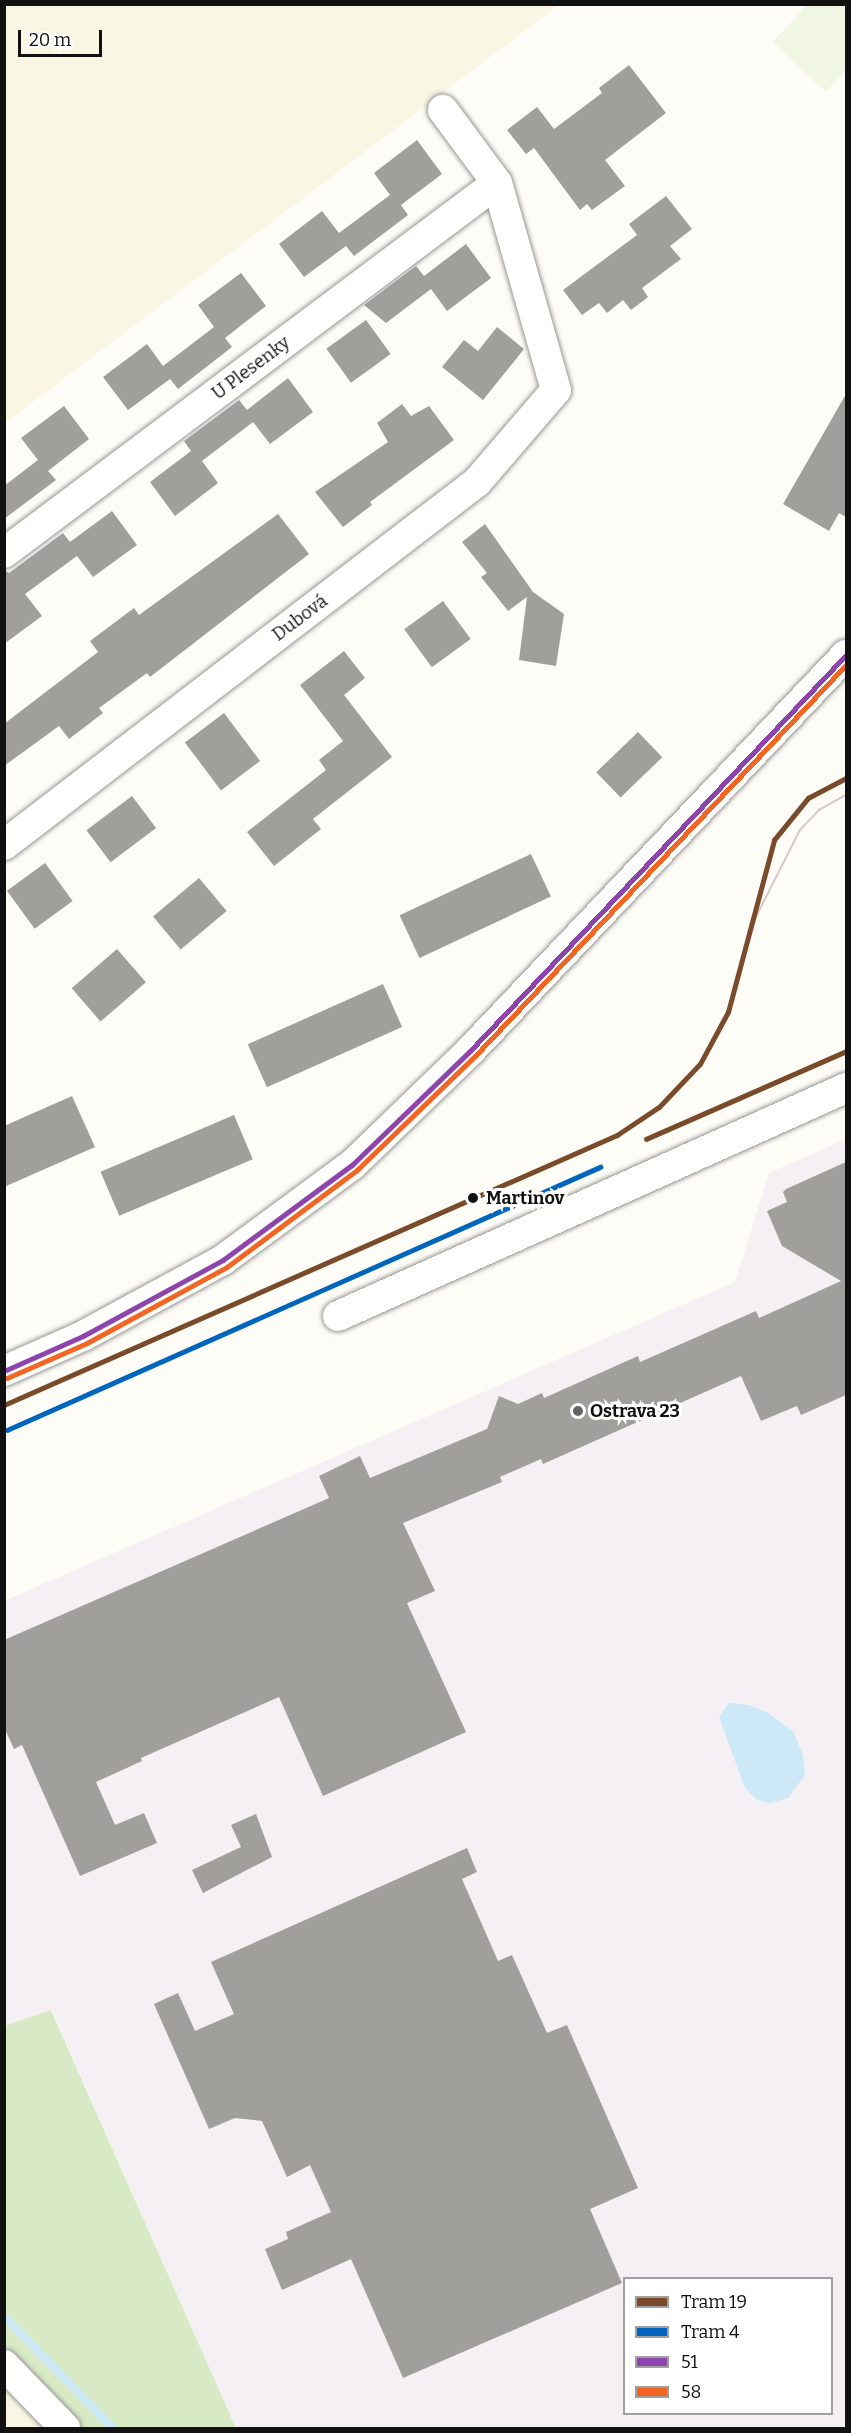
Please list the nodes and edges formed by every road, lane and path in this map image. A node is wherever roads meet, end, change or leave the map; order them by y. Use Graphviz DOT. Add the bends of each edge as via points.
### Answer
graph roads {
  1 [pos="443,110"];
  2 [pos="497,183"];
  3 [pos="4,553"];
  4 [pos="846,655"];
  5 [pos="4,845"];
  6 [pos="846,1088"];
  7 [pos="338,1316"];
  8 [pos="4,1371"];
  9 [pos="4,2365"];
  10 [pos="64,2428"];
  1 -- 2 [label="street"];
  2 -- 3 [label="street, U Plesenky"];
  2 -- 5 [label="street, Dubová" via="556,390 477,482"];
  4 -- 8 [label="street" via="495,1026 352,1166 223,1260 83,1336"];
  6 -- 7 [label="street"];
  9 -- 10 [label="street"];
}
